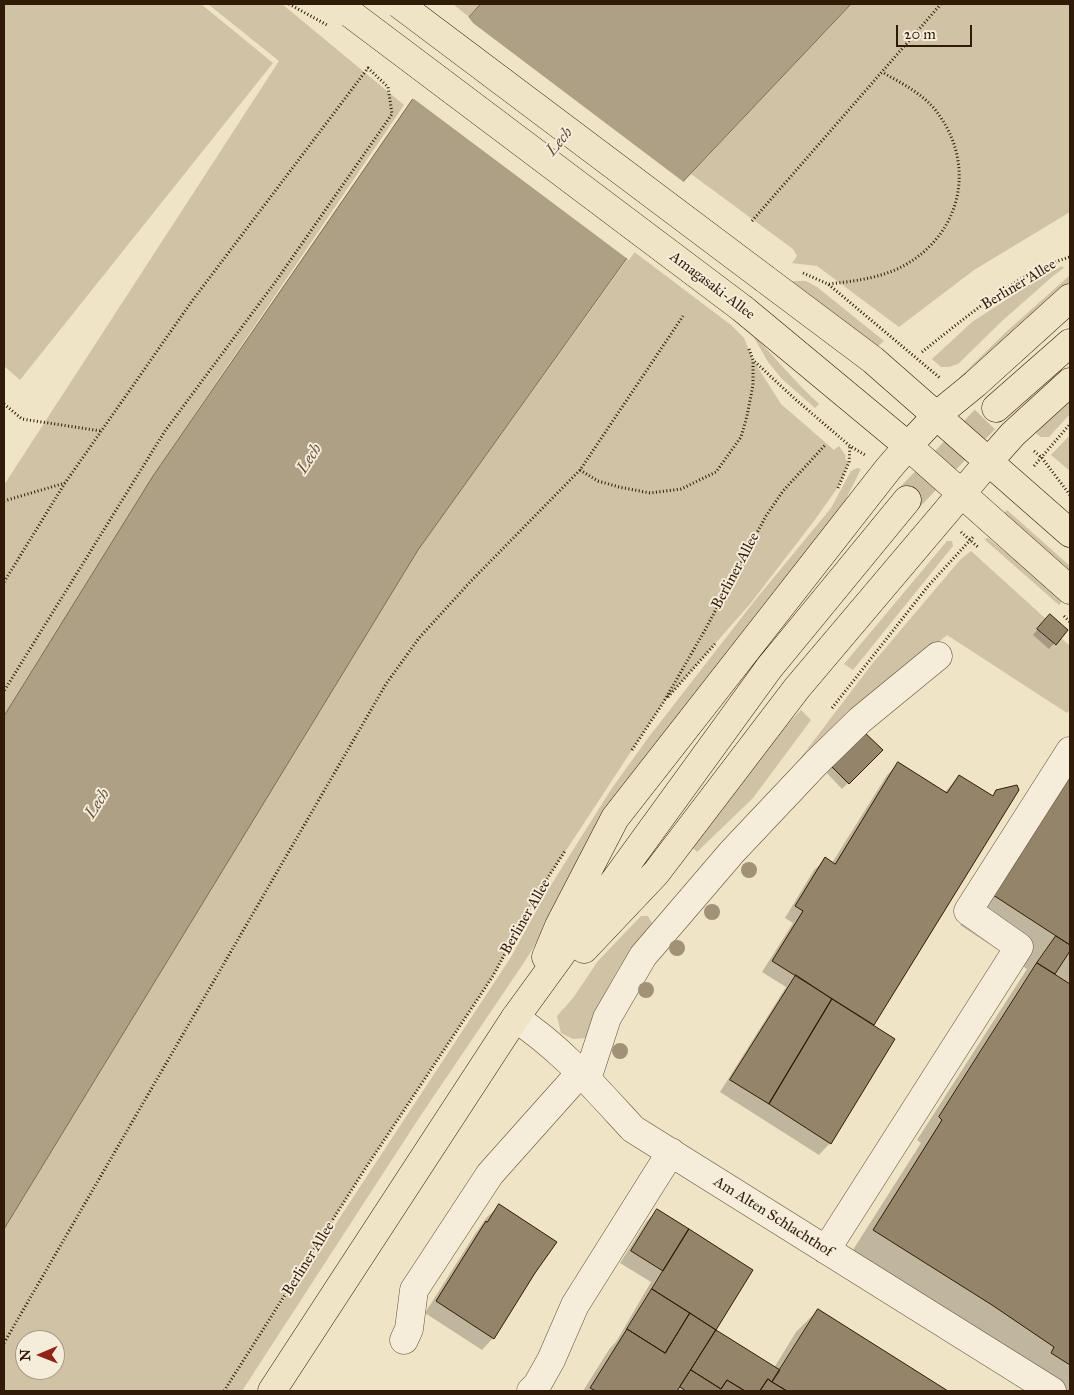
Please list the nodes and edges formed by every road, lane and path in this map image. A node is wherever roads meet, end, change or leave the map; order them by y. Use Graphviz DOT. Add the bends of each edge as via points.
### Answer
graph roads {
  1 [pos="289,4"];
  2 [pos="399,4"];
  3 [pos="941,4"];
  4 [pos="339,15"];
  5 [pos="882,72"];
  6 [pos="752,221"];
  7 [pos="1070,257"];
  8 [pos="1070,298"];
  9 [pos="683,316"];
  10 [pos="1070,343"];
  11 [pos="922,352"];
  12 [pos="1070,382"];
  13 [pos="964,394"];
  14 [pos="4,404"];
  15 [pos="996,408"];
  16 [pos="937,415"];
  17 [pos="1070,424"];
  18 [pos="101,431"];
  19 [pos="1013,434"];
  20 [pos="826,444"];
  21 [pos="850,446"];
  22 [pos="908,446"];
  23 [pos="1042,458"];
  24 [pos="989,461"];
  25 [pos="580,470"];
  26 [pos="65,482"];
  27 [pos="962,494"];
  28 [pos="1070,494"];
  29 [pos="907,500"];
  30 [pos="4,501"];
  31 [pos="1070,533"];
  32 [pos="4,582"];
  33 [pos="1070,590"];
  34 [pos="938,656"];
  35 [pos="4,691"];
  36 [pos="1070,750"];
  37 [pos="631,751"];
  38 [pos="568,848"];
  39 [pos="519,1013"];
  40 [pos="584,1076"];
  41 [pos="671,1152"];
  42 [pos="826,1250"];
  43 [pos="404,1340"];
  44 [pos="4,1343"];
  45 [pos="1019,1382"];
  46 [pos="224,1391"];
  47 [pos="272,1391"];
  48 [pos="531,1391"];
  49 [pos="1052,1391"];
  1 -- 4 [label="path"];
  2 -- 16 [label="main road, bridge" via="874,360"];
  3 -- 5 [label="path"];
  4 -- 22 [label="main road, Amagasaki-Allee, bridge" via="743,309"];
  5 -- 6 [label="path"];
  5 -- 13 [label="path" via="917,92 932,106 954,143 960,187 955,208 945,228 927,250 905,265 862,280 828,284 942,381"];
  7 -- 11 [label="path, Berliner Allee" via="1056,261 1012,286"];
  8 -- 13 [label="main road"];
  9 -- 25 [label="path"];
  10 -- 15 [label="main road"];
  12 -- 19 [label="main road"];
  13 -- 16 [label="main road"];
  14 -- 18 [label="path" via="22,419"];
  16 -- 22 [label="main road"];
  16 -- 24 [label="main road"];
  17 -- 23 [label="path"];
  18 -- 26 [label="path"];
  18 -- 35 [label="path" via="192,301 368,68 388,87 392,114 276,281 166,430"];
  19 -- 23 [label="path"];
  19 -- 24 [label="main road"];
  20 -- 37 [label="path, Berliner Allee" via="783,491 766,516 705,630"];
  21 -- 25 [label="path" via="754,360 753,385 741,437 716,472 681,489 650,493 598,481"];
  22 -- 27 [label="main road, Amagasaki-Allee"];
  22 -- 39 [label="main road" via="615,818 559,926"];
  23 -- 28 [label="path"];
  24 -- 27 [label="main road"];
  24 -- 31 [label="main road"];
  25 -- 44 [label="path" via="419,638 386,684"];
  26 -- 30 [label="path"];
  26 -- 32 [label="path"];
  27 -- 33 [label="main road, Amagasaki-Allee"];
  27 -- 39 [label="main road" via="797,688 656,873"];
  29 -- 39 [label="main road" via="770,668"];
  34 -- 40 [label="street" via="860,720 816,763 732,852 644,956 607,1018"];
  36 -- 42 [label="street" via="968,911 1019,947"];
  38 -- 46 [label="path, Berliner Allee" via="536,896 493,976"];
  39 -- 40 [label="street, Am Alten Schlachthof"];
  39 -- 47 [label="main road"];
  40 -- 41 [label="street, Am Alten Schlachthof" via="633,1129"];
  40 -- 43 [label="street" via="490,1174 414,1290 409,1329"];
  41 -- 42 [label="street, Am Alten Schlachthof"];
  41 -- 48 [label="street" via="575,1305 551,1360"];
  42 -- 45 [label="street, Am Alten Schlachthof"];
  45 -- 49 [label="street, Am Alten Schlachthof"];
}
